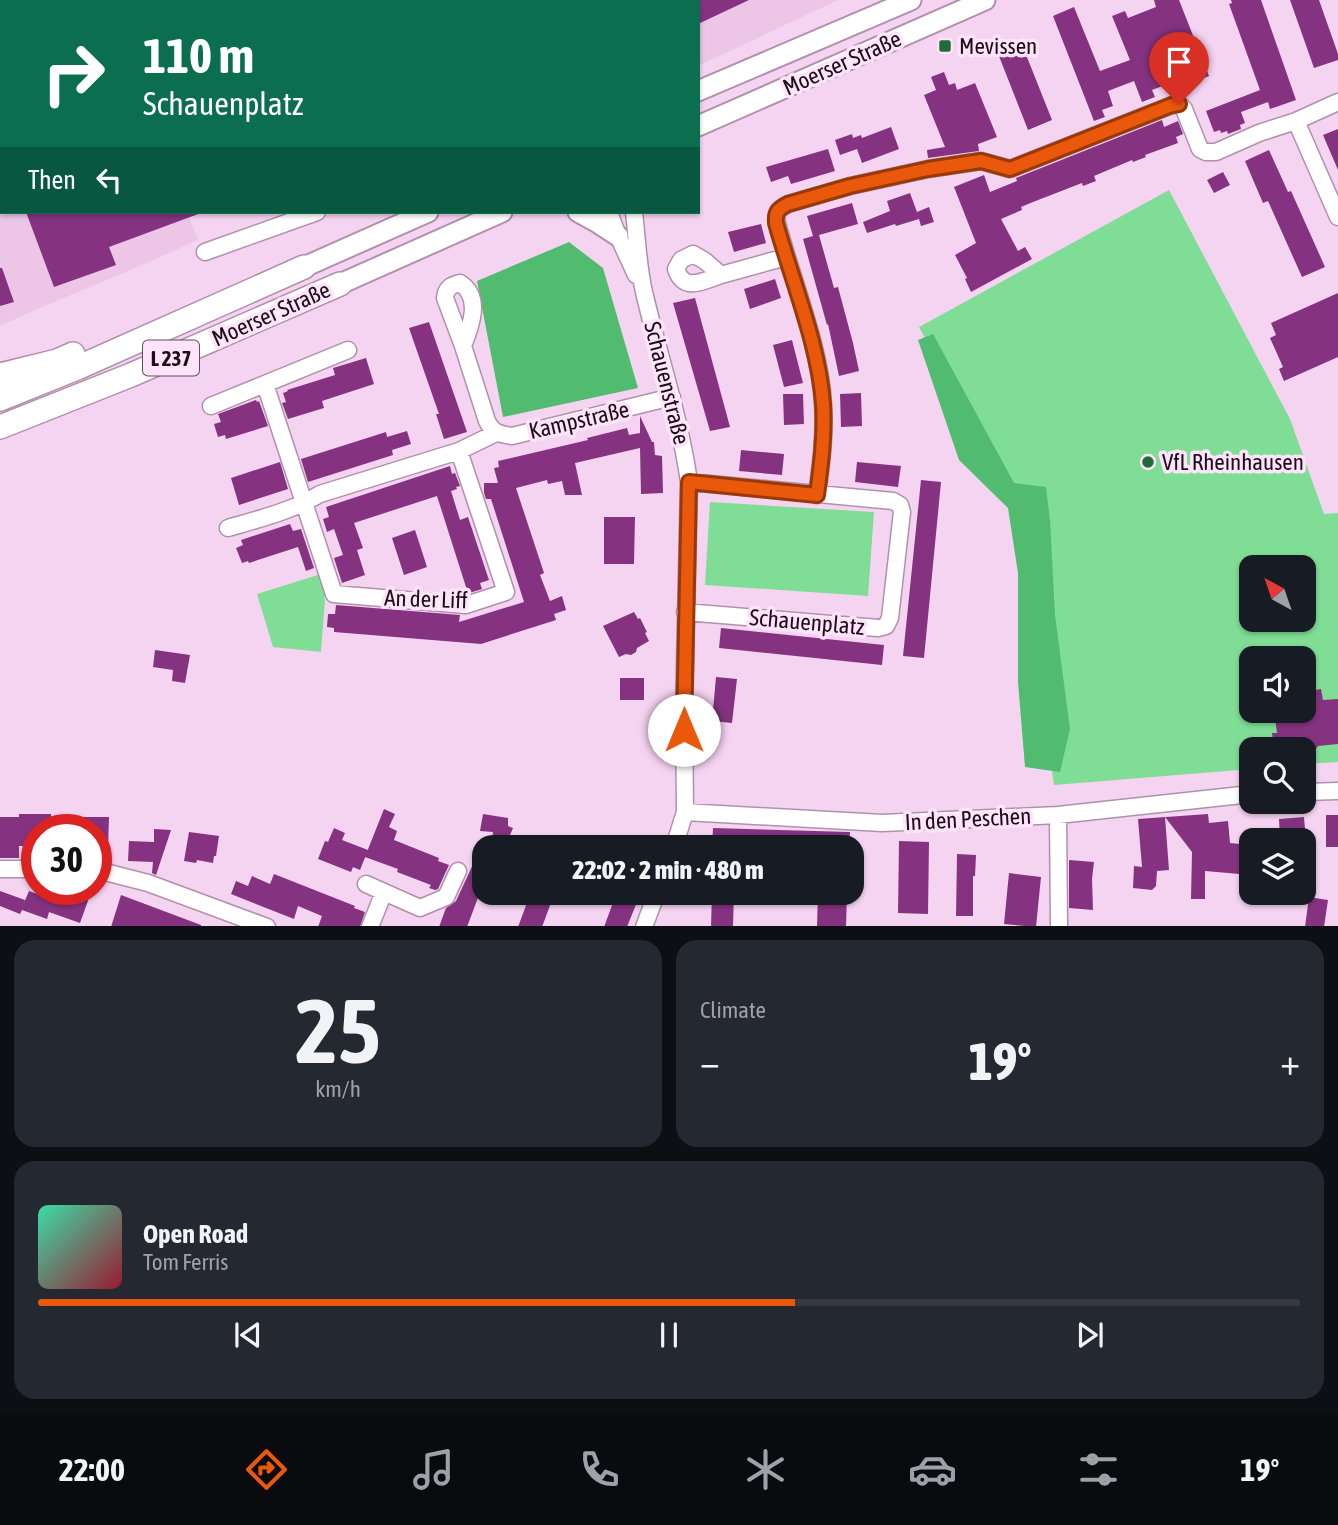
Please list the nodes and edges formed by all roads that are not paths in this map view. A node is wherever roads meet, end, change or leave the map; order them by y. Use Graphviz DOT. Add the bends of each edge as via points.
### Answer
graph roads {
  1 [pos="911,0"];
  2 [pos="985,0"];
  3 [pos="700,90"];
  4 [pos="1338,102"];
  5 [pos="1296,121"];
  6 [pos="700,125"];
  7 [pos="311,214"];
  8 [pos="423,214"];
  9 [pos="498,214"];
  10 [pos="581,214"];
  11 [pos="610,214"];
  12 [pos="634,214"];
  13 [pos="1338,217"];
  14 [pos="618,236"];
  15 [pos="205,251"];
  16 [pos="786,257"];
  17 [pos="304,267"];
  18 [pos="722,275"];
  19 [pos="340,284"];
  20 [pos="643,290"];
  21 [pos="126,346"];
  22 [pos="463,346"];
  23 [pos="348,350"];
  24 [pos="0,375"];
  25 [pos="265,384"];
  26 [pos="672,397"];
  27 [pos="0,399"];
  28 [pos="211,406"];
  29 [pos="0,427"];
  30 [pos="496,433"];
  31 [pos="459,452"];
  32 [pos="689,482"];
  33 [pos="817,495"];
  34 [pos="305,503"];
  35 [pos="228,528"];
  36 [pos="685,612"];
  37 [pos="1338,790"];
  38 [pos="1316,791"];
  39 [pos="1239,795"];
  40 [pos="685,812"];
  41 [pos="1058,815"];
  42 [pos="678,835"];
  43 [pos="0,869"];
  44 [pos="21,869"];
  45 [pos="458,871"];
  46 [pos="112,874"];
  47 [pos="366,884"];
  48 [pos="384,892"];
  49 [pos="652,905"];
  50 [pos="267,926"];
  51 [pos="370,926"];
  52 [pos="644,926"];
  53 [pos="1059,926"];
  1 -- 3 [label="main road, Moerser Straße"];
  2 -- 6 [label="main road, Moerser Straße"];
  4 -- 5 [label="street"];
  5 -- 13 [label="street"];
  5 -- 16 [label="street" via="1206,152 1200,149 1184,108 1172,105 1010,169 981,161 850,186 779,209 776,223"];
  7 -- 15 [label="street"];
  8 -- 17 [label="main road, Moerser Straße / L 237"];
  9 -- 19 [label="main road, Moerser Straße / L 237"];
  10 -- 14 [label="main road"];
  11 -- 14 [label="street, Schauenstraße"];
  12 -- 20 [label="street, Schauenstraße"];
  14 -- 20 [label="street, Schauenstraße"];
  16 -- 18 [label="street"];
  16 -- 33 [label="street" via="819,371 824,436"];
  17 -- 21 [label="highway, Moerser Straße / L 237"];
  19 -- 29 [label="highway, Moerser Straße / L 237"];
  20 -- 26 [label="street, Schauenstraße"];
  21 -- 24 [label="highway, L 237" via="104,341 57,361"];
  21 -- 27 [label="highway, Moerser Straße / L 237"];
  22 -- 30 [label="street, Kampstraße" via="486,421"];
  23 -- 25 [label="street"];
  25 -- 28 [label="street"];
  25 -- 34 [label="street, An der Liff"];
  26 -- 30 [label="street, Kampstraße" via="512,436"];
  26 -- 32 [label="street, Schauenstraße"];
  30 -- 31 [label="street"];
  31 -- 34 [label="street" via="320,494"];
  31 -- 34 [label="street, An der Liff" via="506,592 466,605 334,594"];
  32 -- 33 [label="street, Schauenplatz"];
  32 -- 36 [label="street, Schauenstraße"];
  33 -- 36 [label="street, Schauenplatz" via="900,505 886,626"];
  34 -- 35 [label="street"];
  36 -- 40 [label="street, Schauenstraße"];
  37 -- 38 [label="street"];
  39 -- 41 [label="street, In den Peschen"];
  40 -- 41 [label="street, In den Peschen" via="882,823"];
  40 -- 42 [label="street, Schauenstraße"];
  41 -- 53 [label="street"];
  43 -- 44 [label="street"];
  45 -- 48 [label="street" via="446,897 420,908"];
  46 -- 50 [label="street"];
  47 -- 48 [label="street"];
  48 -- 51 [label="street"];
  49 -- 52 [label="street"];
}
